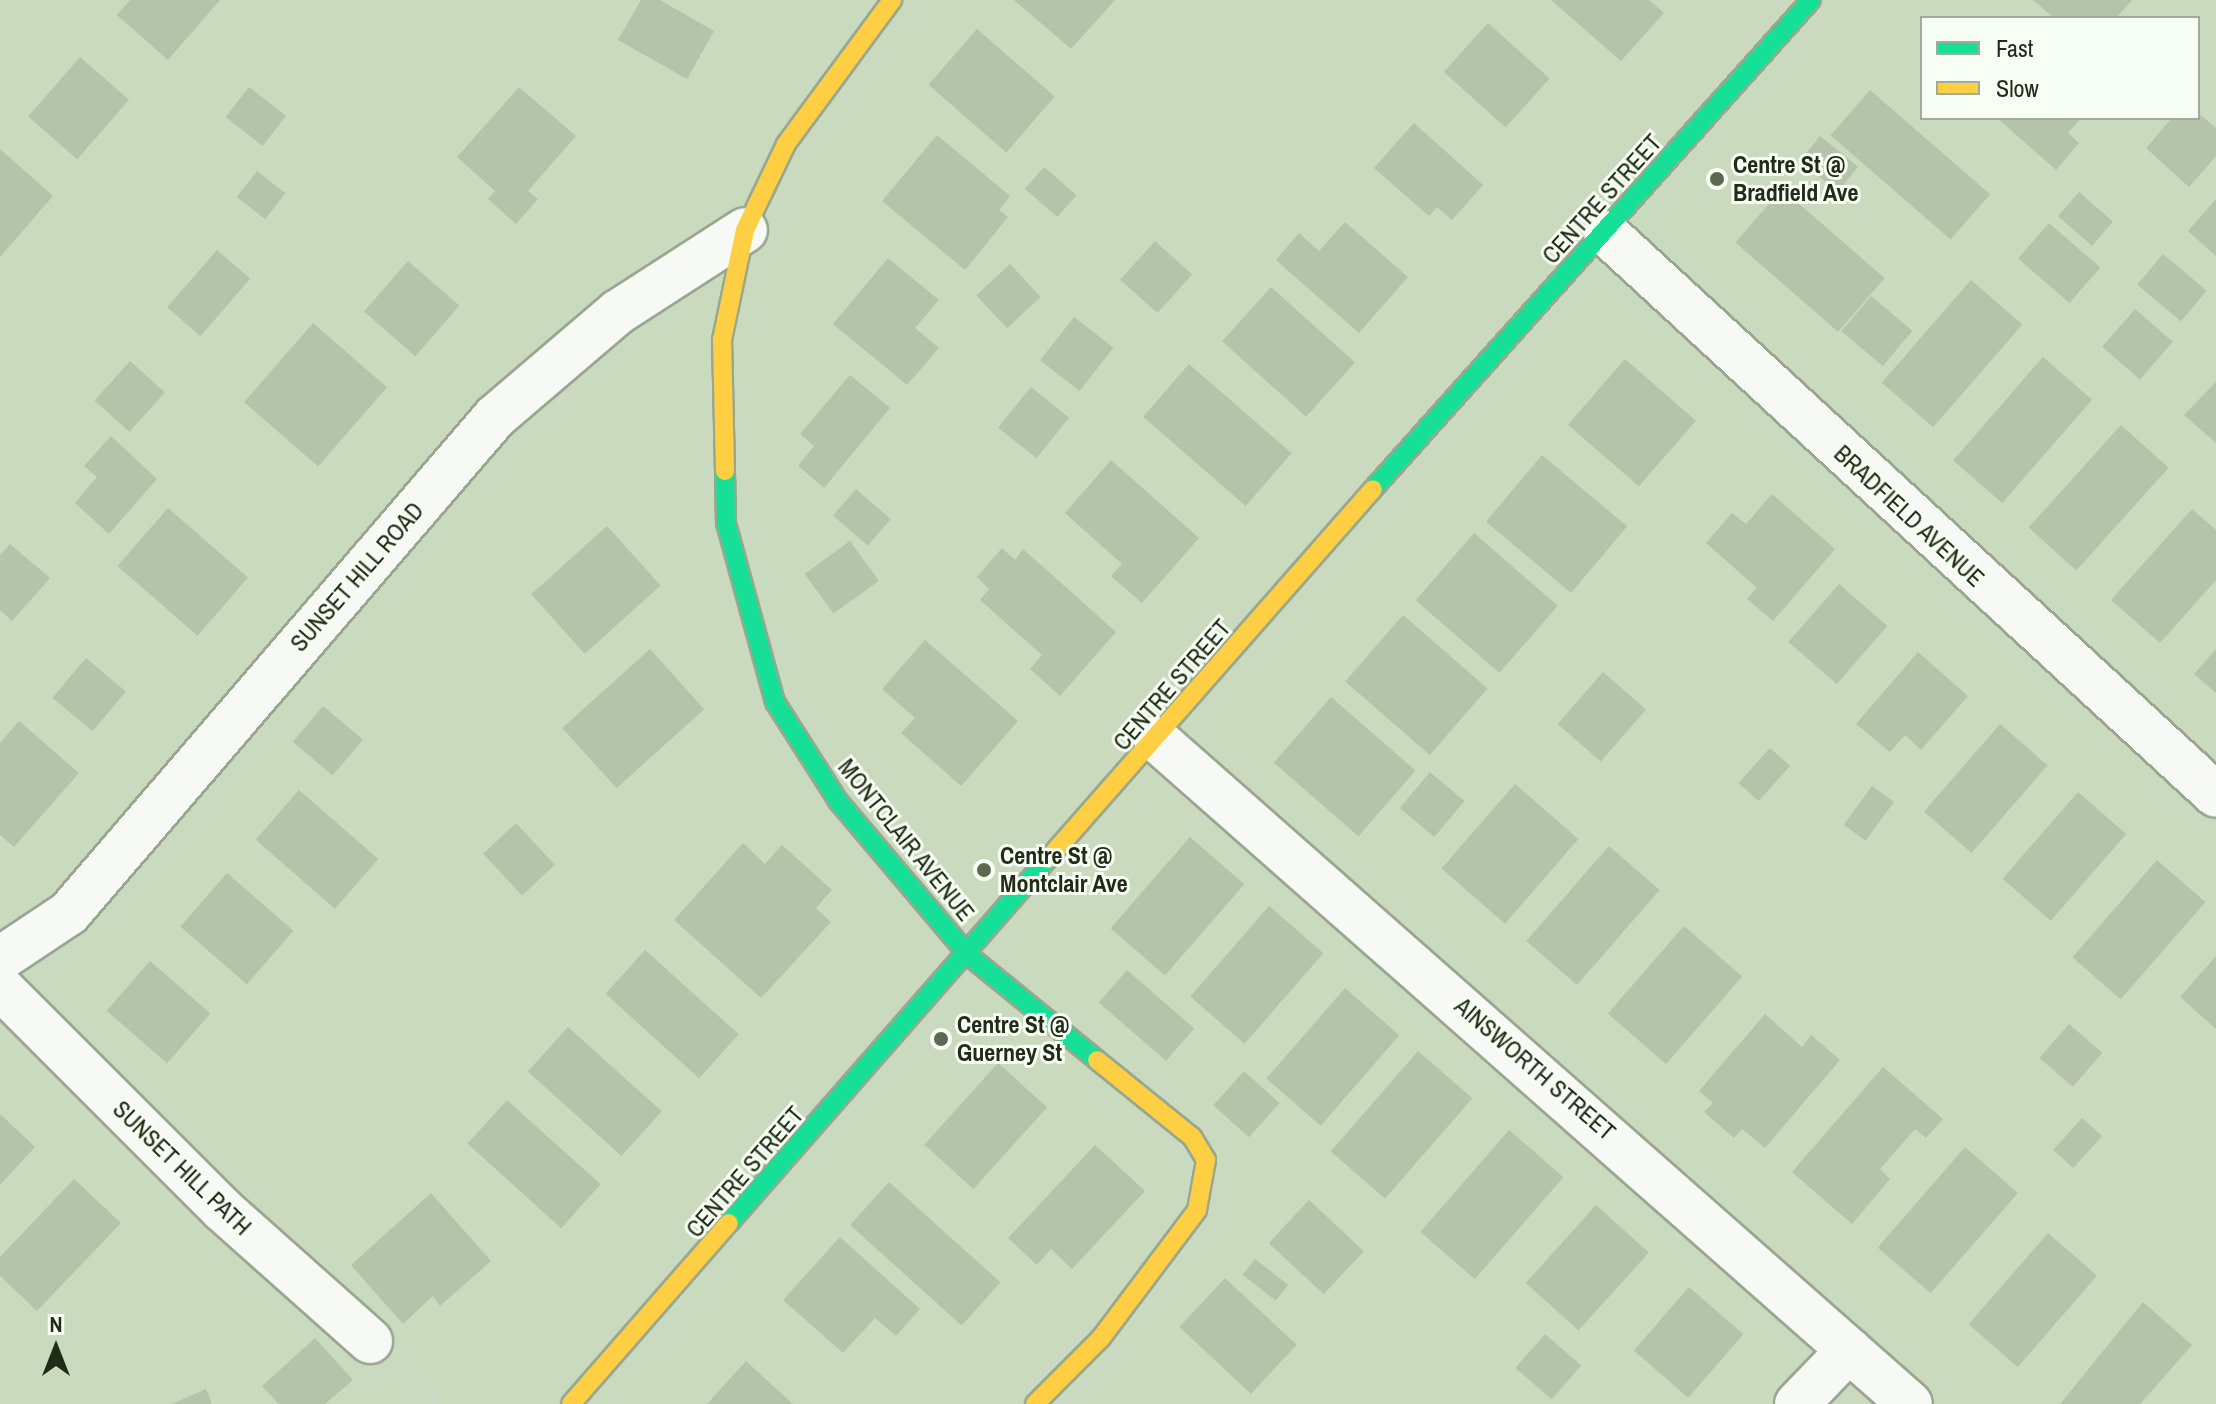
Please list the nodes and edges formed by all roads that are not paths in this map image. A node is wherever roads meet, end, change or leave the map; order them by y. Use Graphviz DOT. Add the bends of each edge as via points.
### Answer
graph roads {
  1 [pos="892,0"];
  2 [pos="1811,0"];
  3 [pos="745,230"];
  4 [pos="1606,233"];
  5 [pos="1156,739"];
  6 [pos="2216,795"];
  7 [pos="968,955"];
  8 [pos="0,959"];
  9 [pos="0,987"];
  10 [pos="370,1341"];
  11 [pos="1849,1350"];
  12 [pos="571,1404"];
  13 [pos="1035,1404"];
  14 [pos="1797,1404"];
  15 [pos="1910,1404"];
  1 -- 3 [label="main road, MONTCLAIR AVENUE" via="786,144"];
  2 -- 4 [label="main road, CENTRE STREET"];
  3 -- 7 [label="main road, MONTCLAIR AVENUE" via="722,340 726,523 775,702 838,801"];
  3 -- 8 [label="street, SUNSET HILL ROAD" via="618,312 495,417 69,913"];
  4 -- 5 [label="main road, CENTRE STREET"];
  4 -- 6 [label="street, BRADFIELD AVENUE"];
  5 -- 7 [label="main road, CENTRE STREET"];
  5 -- 11 [label="street, AINSWORTH STREET"];
  7 -- 12 [label="main road, CENTRE STREET"];
  7 -- 13 [label="main road, MONTCLAIR AVENUE" via="1192,1137 1206,1160 1197,1210 1101,1338"];
  9 -- 10 [label="street, SUNSET HILL PATH" via="223,1210"];
  11 -- 14 [label="street"];
  11 -- 15 [label="street, AINSWORTH STREET"];
}
